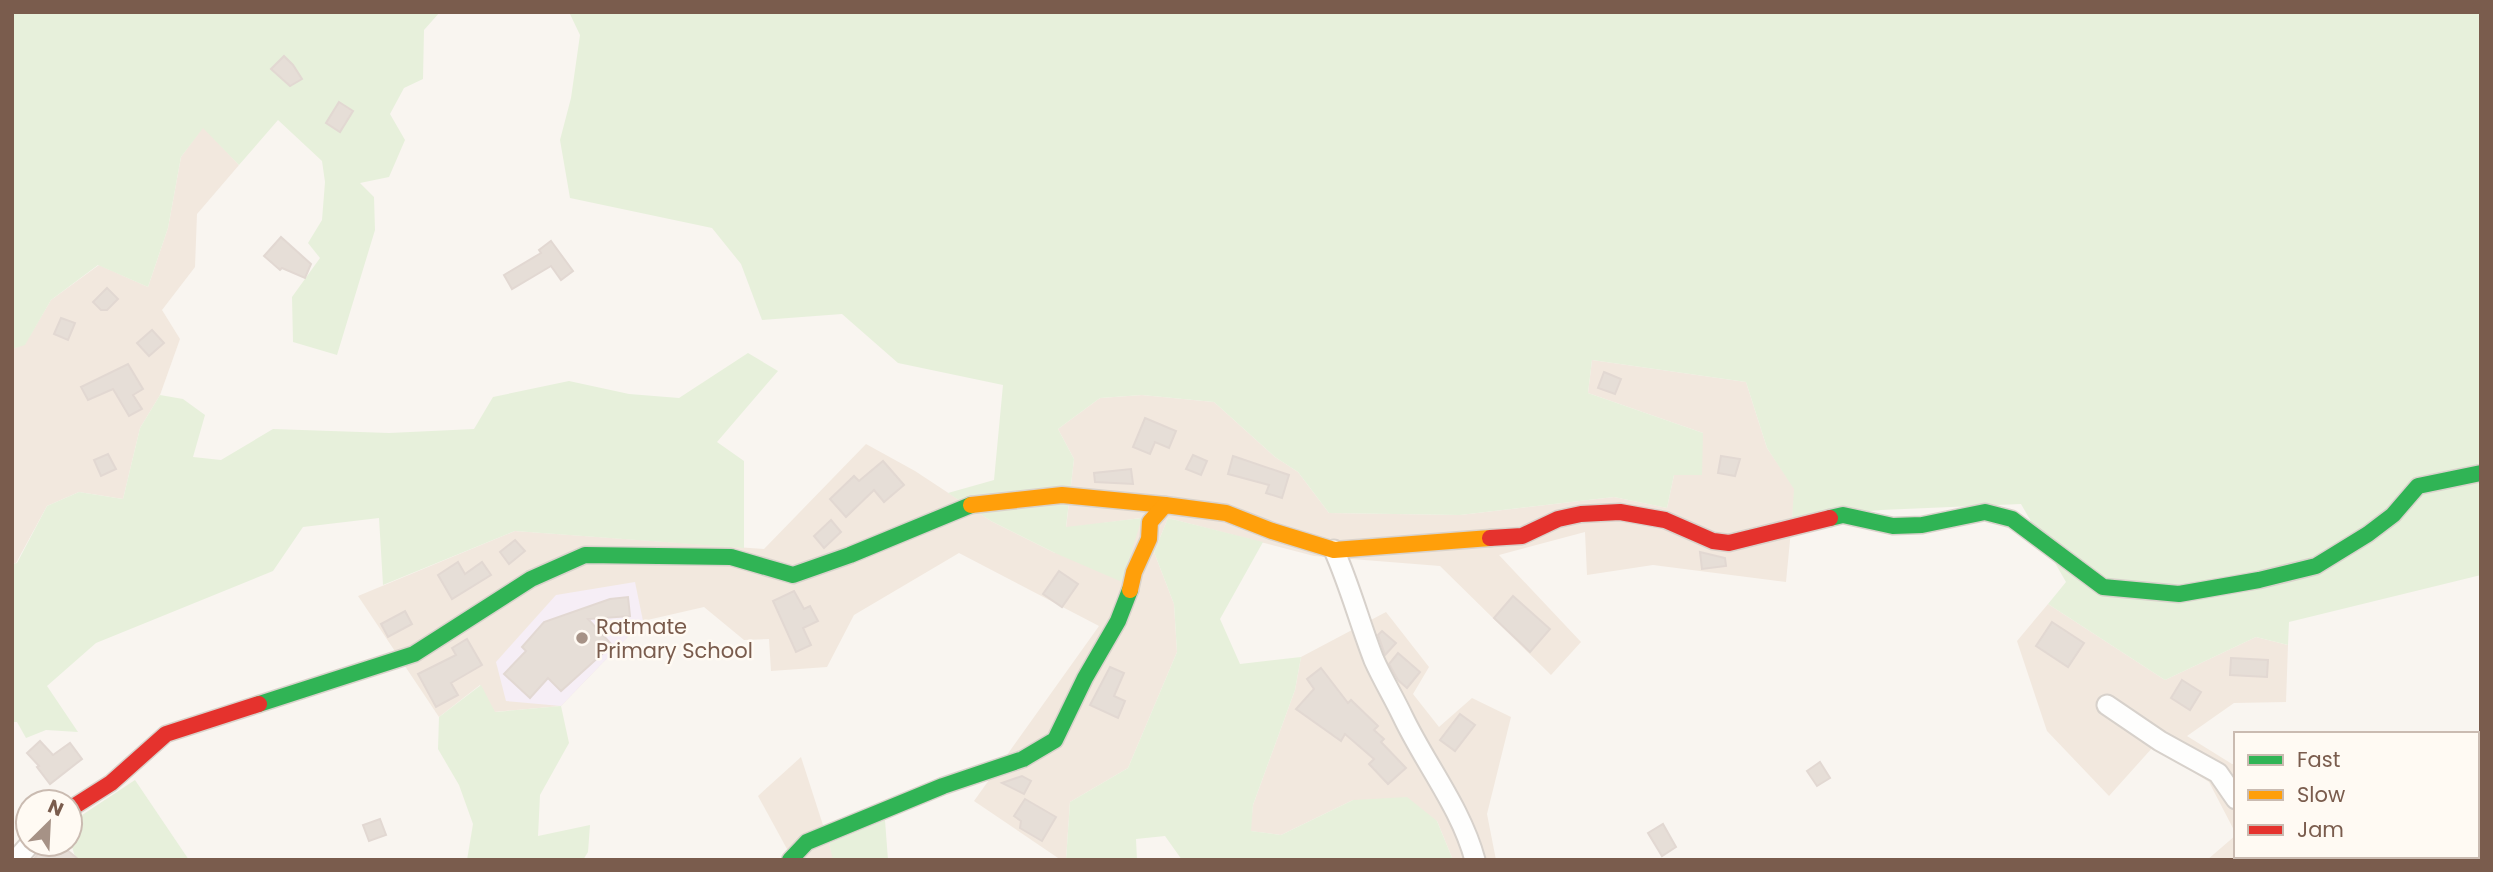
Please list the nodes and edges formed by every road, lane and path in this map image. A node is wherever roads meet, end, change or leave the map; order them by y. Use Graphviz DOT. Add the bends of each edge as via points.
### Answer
graph roads {
  1 [pos="2481,473"];
  2 [pos="1165,505"];
  3 [pos="1334,550"];
  4 [pos="2107,705"];
  5 [pos="2234,797"];
  6 [pos="84,800"];
  7 [pos="790,860"];
  8 [pos="1475,860"];
  1 -- 3 [label="street" via="2418,486 2393,515 2316,566 2179,594 2103,587 2012,519 1984,512 1892,526 1843,515 1729,543 1642,514 1581,514 1522,536"];
  2 -- 3 [label="street" via="1226,513"];
  2 -- 6 [label="street" via="1062,495 966,506 793,575 731,557 585,555 531,579 414,654 166,734 111,783"];
  2 -- 7 [label="street" via="1150,522 1149,539 1118,621 1055,740 1023,759 807,842"];
  3 -- 8 [label="street" via="1374,660 1471,842"];
  4 -- 5 [label="street" via="2218,773"];
}
